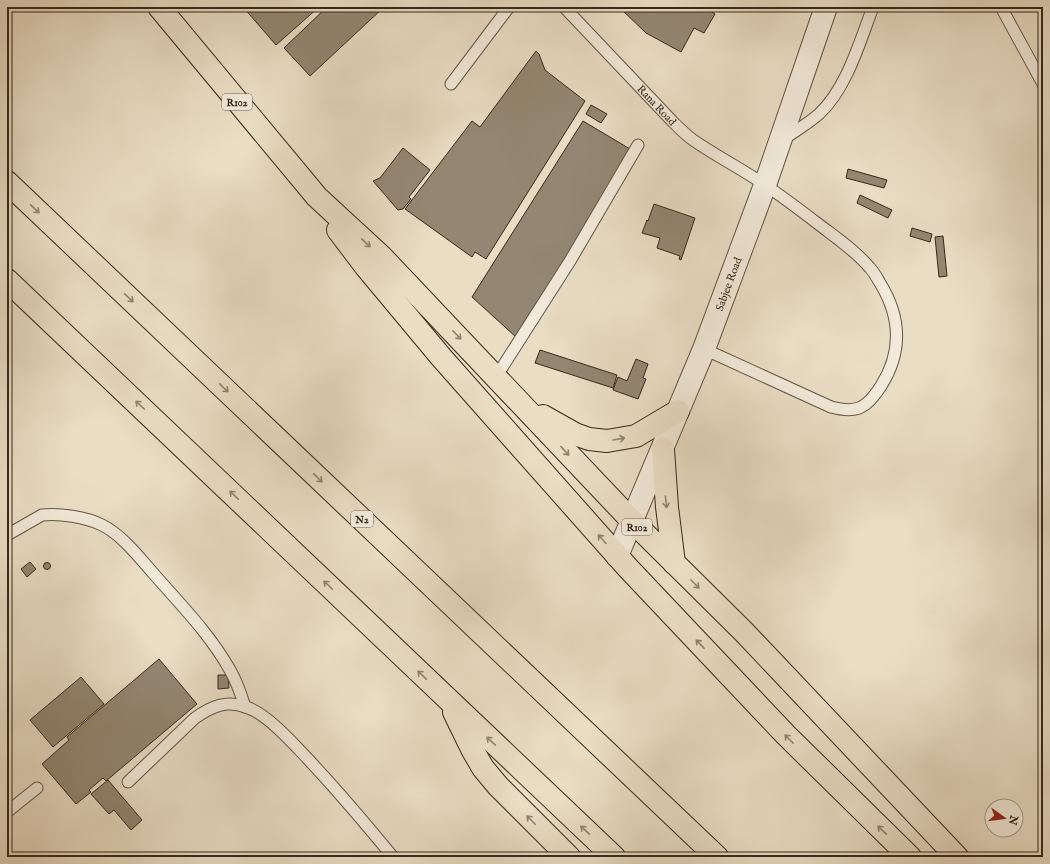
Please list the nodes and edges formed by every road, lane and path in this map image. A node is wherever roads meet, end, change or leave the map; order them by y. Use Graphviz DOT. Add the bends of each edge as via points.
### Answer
graph roads {
  1 [pos="159,7"];
  2 [pos="509,7"];
  3 [pos="826,7"];
  4 [pos="873,7"];
  5 [pos="1002,7"];
  6 [pos="568,8"];
  7 [pos="451,84"];
  8 [pos="1043,84"];
  9 [pos="780,141"];
  10 [pos="638,145"];
  11 [pos="7,182"];
  12 [pos="765,185"];
  13 [pos="317,197"];
  14 [pos="7,280"];
  15 [pos="704,349"];
  16 [pos="496,377"];
  17 [pos="519,402"];
  18 [pos="678,411"];
  19 [pos="663,449"];
  20 [pos="632,521"];
  21 [pos="7,535"];
  22 [pos="617,556"];
  23 [pos="674,563"];
  24 [pos="450,702"];
  25 [pos="245,707"];
  26 [pos="128,782"];
  27 [pos="37,788"];
  28 [pos="7,812"];
  29 [pos="393,857"];
  30 [pos="569,857"];
  31 [pos="614,857"];
  32 [pos="717,857"];
  33 [pos="910,857"];
  34 [pos="957,857"];
  1 -- 13 [label="main road, R102"];
  2 -- 7 [label="lane"];
  3 -- 9 [label="street, Sabjee Road"];
  4 -- 9 [label="lane" via="846,73 829,103 819,114"];
  5 -- 8 [label="lane"];
  6 -- 12 [label="lane, Rana Road" via="684,132"];
  9 -- 12 [label="street, Sabjee Road"];
  10 -- 16 [label="lane" via="570,261"];
  11 -- 32 [label="main road, N2, one-way"];
  12 -- 15 [label="street, Sabjee Road"];
  12 -- 15 [label="lane, Rana Road" via="847,245 871,268 887,294 893,311 897,341 892,366 877,393 866,405 854,410 844,410 831,407"];
  13 -- 16 [label="main road, R102, one-way" via="381,256"];
  22 -- 13 [label="main road, R102, one-way" via="411,321 347,243"];
  24 -- 14 [label="main road, one-way"];
  15 -- 18 [label="street, Sabjee Road"];
  16 -- 17 [label="main road, R102"];
  17 -- 18 [label="main road, one-way" via="575,434 607,441 636,436"];
  17 -- 20 [label="main road, R102, one-way"];
  18 -- 19 [label="street, Sabjee Road"];
  19 -- 20 [label="street, Sabjee Road"];
  19 -- 23 [label="main road, one-way" via="666,507"];
  20 -- 22 [label="street, Sabjee Road"];
  20 -- 23 [label="main road, R102"];
  21 -- 25 [label="lane" via="48,514 89,520 115,534 200,626 230,671"];
  33 -- 22 [label="main road, R102, one-way" via="786,735"];
  23 -- 34 [label="main road, R102, one-way" via="744,632"];
  30 -- 24 [label="main road, one-way" via="483,768"];
  31 -- 24 [label="main road, one-way"];
  25 -- 26 [label="lane" via="231,704 213,706 204,711"];
  25 -- 29 [label="lane" via="266,719 289,738"];
  27 -- 28 [label="lane"];
}
